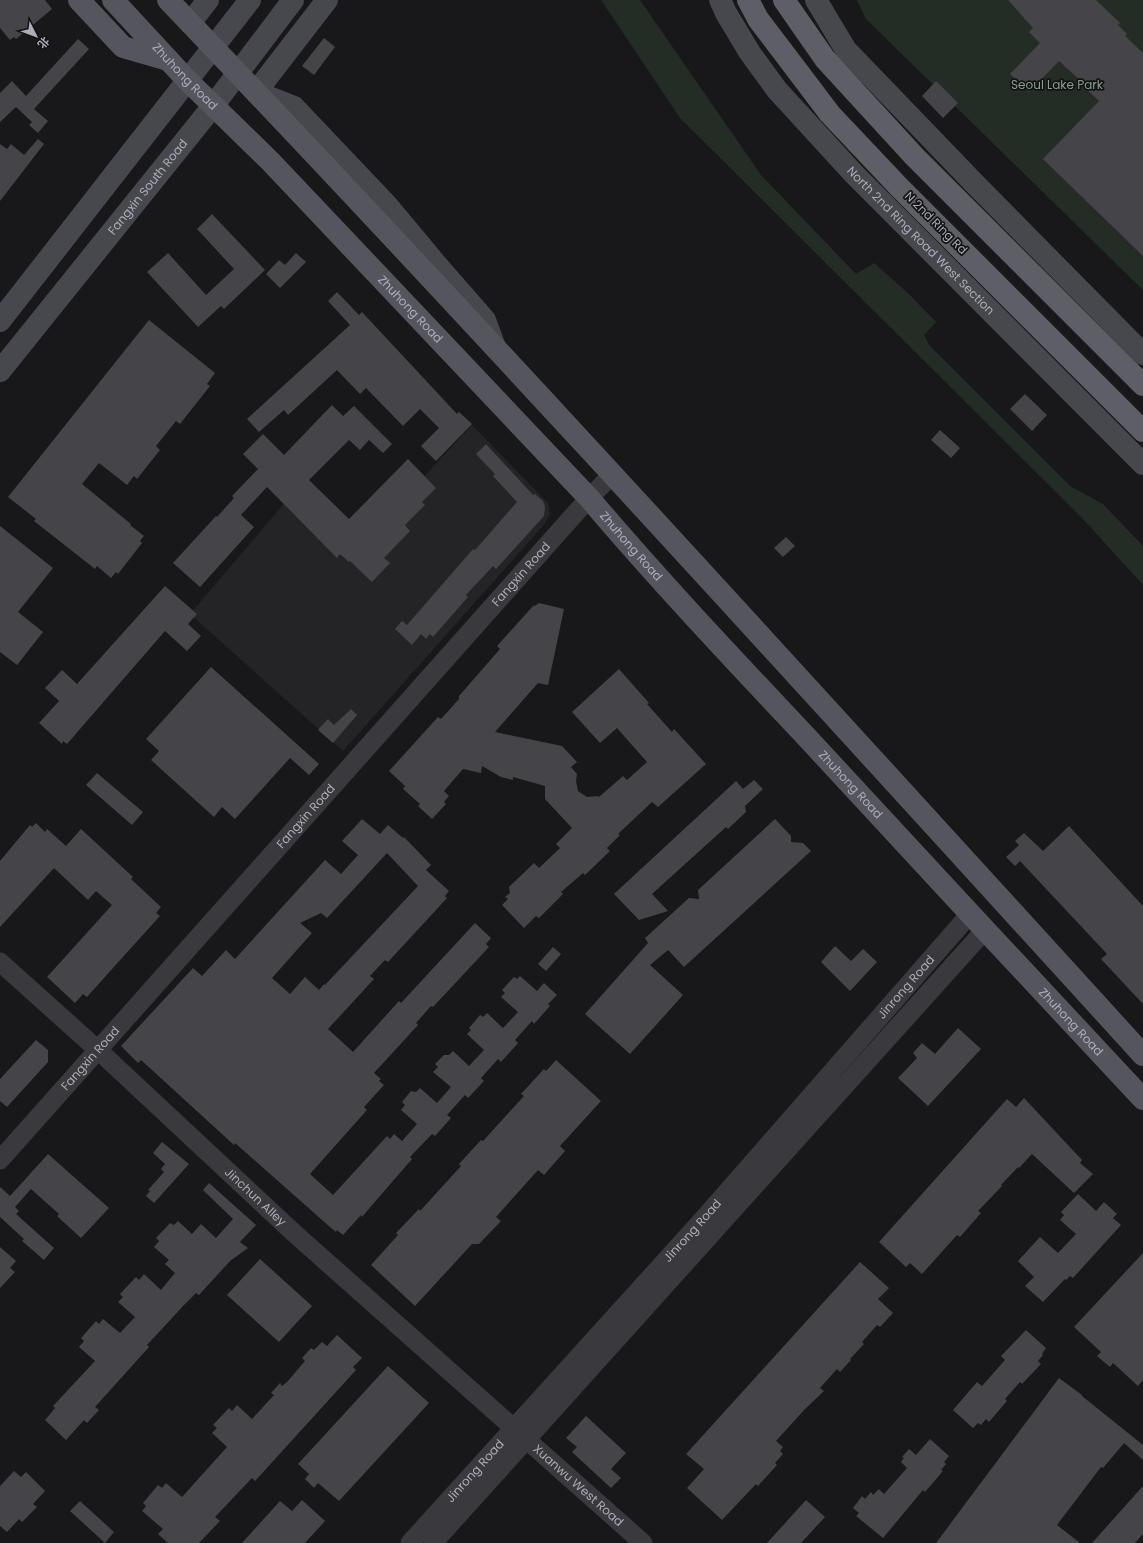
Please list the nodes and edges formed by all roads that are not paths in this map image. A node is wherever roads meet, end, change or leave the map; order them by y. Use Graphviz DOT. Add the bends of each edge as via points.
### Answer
graph roads {
  1 [pos="79,0"];
  2 [pos="113,0"];
  3 [pos="168,0"];
  4 [pos="184,0"];
  5 [pos="208,0"];
  6 [pos="250,0"];
  7 [pos="293,0"];
  8 [pos="327,0"];
  9 [pos="720,0"];
  10 [pos="748,0"];
  11 [pos="784,0"];
  12 [pos="816,0"];
  13 [pos="190,23"];
  14 [pos="213,47"];
  15 [pos="168,60"];
  16 [pos="238,73"];
  17 [pos="187,80"];
  18 [pos="256,92"];
  19 [pos="213,106"];
  20 [pos="0,321"];
  21 [pos="1143,354"];
  22 [pos="0,371"];
  23 [pos="1143,385"];
  24 [pos="1143,431"];
  25 [pos="1143,464"];
  26 [pos="614,474"];
  27 [pos="589,498"];
  28 [pos="978,922"];
  29 [pos="0,962"];
  30 [pos="98,1050"];
  31 [pos="1143,1055"];
  32 [pos="1143,1098"];
  33 [pos="0,1160"];
  34 [pos="520,1433"];
  35 [pos="410,1543"];
  36 [pos="433,1543"];
  37 [pos="643,1543"];
  1 -- 15 [label="main road" via="123,47"];
  2 -- 15 [label="main road, Zhuhong Road"];
  3 -- 13 [label="main road"];
  4 -- 13 [label="main road"];
  5 -- 13 [label="main road"];
  6 -- 14 [label="main road"];
  7 -- 16 [label="main road, Fangxin South Road"];
  8 -- 18 [label="main road"];
  9 -- 25 [label="main road, North 2nd Ring Road West Section" via="755,60 777,90 818,135"];
  10 -- 24 [label="highway, N 2nd Ring Rd" via="758,19 830,114 899,187"];
  11 -- 23 [label="highway" via="825,59 914,156"];
  12 -- 21 [label="main road" via="846,50"];
  13 -- 14 [label="main road"];
  14 -- 16 [label="main road"];
  14 -- 17 [label="main road"];
  15 -- 17 [label="main road, Zhuhong Road"];
  16 -- 18 [label="main road"];
  16 -- 19 [label="main road, Fangxin South Road"];
  17 -- 19 [label="main road, Zhuhong Road"];
  17 -- 20 [label="main road"];
  18 -- 26 [label="main road"];
  19 -- 22 [label="main road, Fangxin South Road"];
  19 -- 27 [label="main road, Zhuhong Road" via="270,161"];
  26 -- 27 [label="street, Fangxin Road"];
  26 -- 31 [label="main road"];
  27 -- 28 [label="main road, Zhuhong Road" via="636,554"];
  27 -- 30 [label="street, Fangxin Road"];
  28 -- 32 [label="main road, Zhuhong Road"];
  28 -- 34 [label="street, Jinrong Road" via="706,1216"];
  29 -- 30 [label="street, Jinchun Alley"];
  30 -- 33 [label="street, Fangxin Road"];
  30 -- 34 [label="street, Jinchun Alley" via="294,1233"];
  34 -- 35 [label="street, Jinrong Road"];
  34 -- 36 [label="street, Jinrong Road"];
  34 -- 37 [label="street, Xuanwu West Road"];
}
